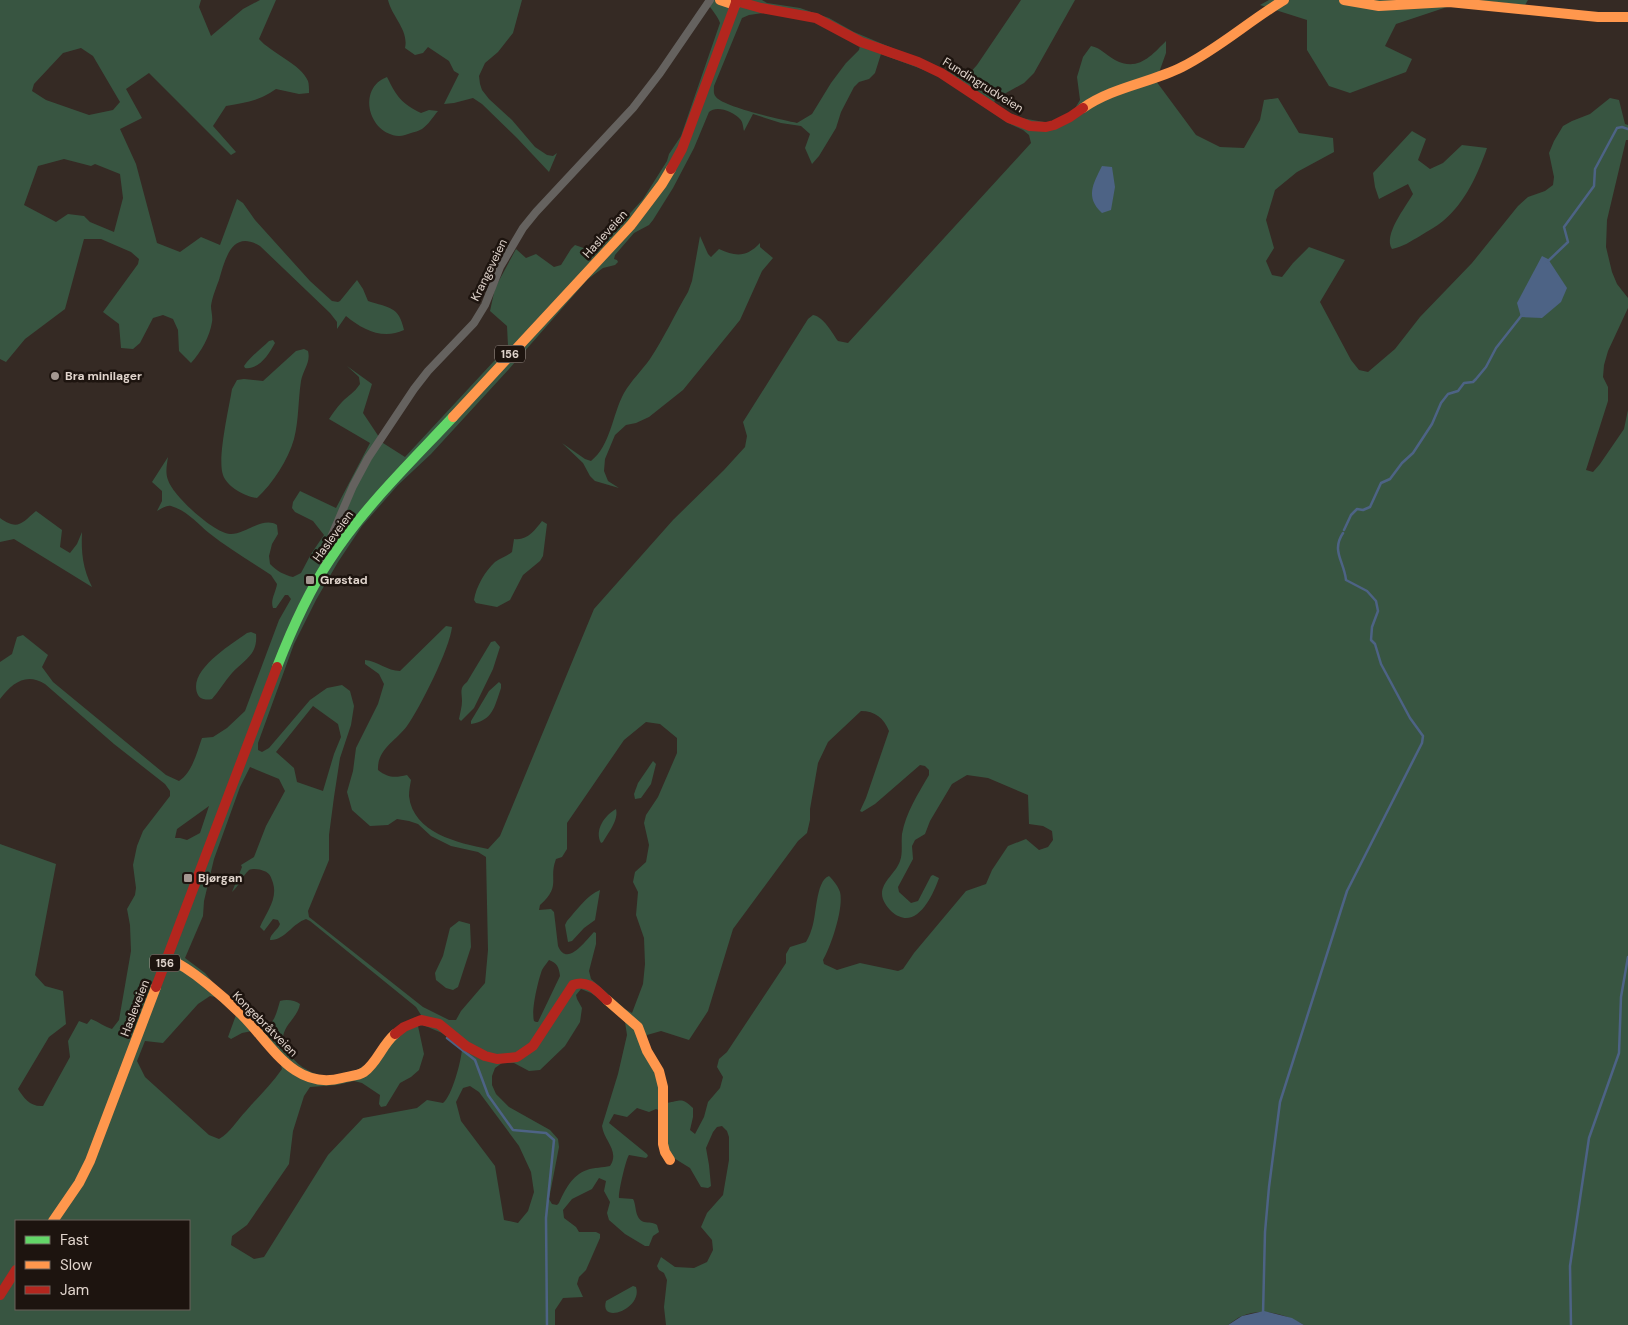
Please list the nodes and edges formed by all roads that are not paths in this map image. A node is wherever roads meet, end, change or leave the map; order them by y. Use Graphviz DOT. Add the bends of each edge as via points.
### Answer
graph roads {
  1 [pos="710,0"];
  2 [pos="720,0"];
  3 [pos="1284,0"];
  4 [pos="1344,0"];
  5 [pos="736,2"];
  6 [pos="1628,16"];
  7 [pos="323,570"];
  8 [pos="167,958"];
  9 [pos="670,1160"];
  10 [pos="54,1220"];
  11 [pos="15,1272"];
  12 [pos="0,1294"];
  1 -- 7 [label="street, Krangeveien" via="633,108 523,228 474,323 428,371 368,458 329,542"];
  2 -- 5 [label="street, Fundingrudveien"];
  3 -- 5 [label="street, Fundingrudveien" via="1190,63 1095,99 1060,124 1042,128 1009,118 941,73 861,42 816,18"];
  4 -- 6 [label="street" via="1378,6 1449,2 1598,17"];
  5 -- 7 [label="street, Hasleveien / 156" via="690,131 673,167 654,196 368,509"];
  7 -- 8 [label="street, Hasleveien / 156" via="286,646"];
  8 -- 9 [label="street, Kongebråtveien" via="185,967 242,1015 286,1064 315,1080 331,1081 362,1073 372,1065 393,1035 410,1023 421,1020 439,1024 466,1046 485,1056 497,1059 517,1057 533,1046 574,986 586,983 638,1027 646,1051 659,1071 663,1086 663,1144"];
  8 -- 10 [label="street, Hasleveien / 156" via="90,1161 74,1192"];
  11 -- 12 [label="street"];
}
